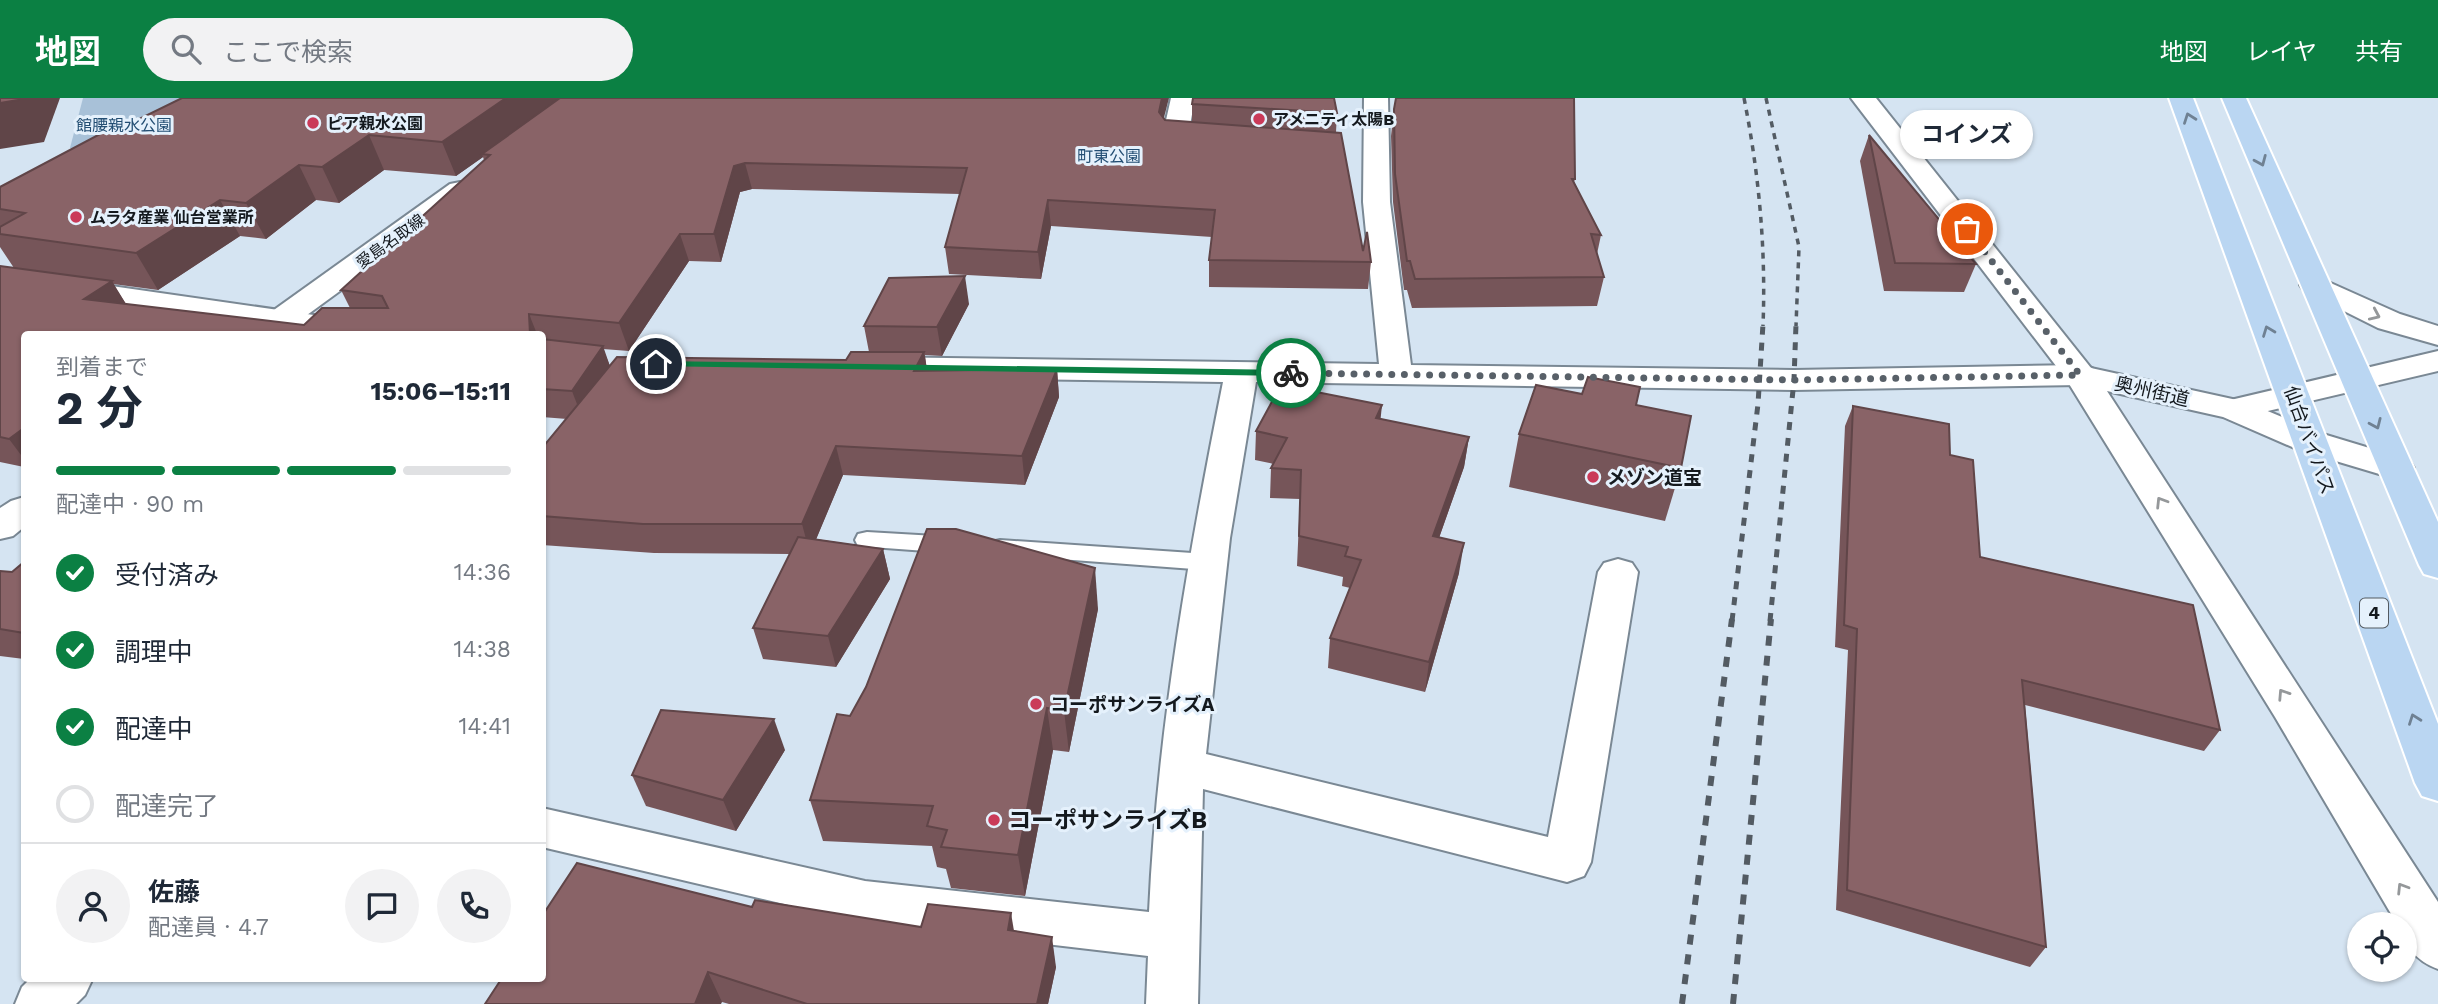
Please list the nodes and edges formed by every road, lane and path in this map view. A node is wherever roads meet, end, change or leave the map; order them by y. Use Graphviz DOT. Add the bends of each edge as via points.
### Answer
graph roads {
  1 [pos="1183,98"];
  2 [pos="1376,98"];
  3 [pos="1863,98"];
  4 [pos="2181,98"];
  5 [pos="2234,98"];
  6 [pos="1228,141"];
  7 [pos="476,178"];
  8 [pos="0,279"];
  9 [pos="2315,285"];
  10 [pos="270,327"];
  11 [pos="335,331"];
  12 [pos="2438,336"];
  13 [pos="2438,361"];
  14 [pos="849,366"];
  15 [pos="1241,372"];
  16 [pos="1396,374"];
  17 [pos="2080,375"];
  18 [pos="2357,380"];
  19 [pos="2294,394"];
  20 [pos="2234,409"];
  21 [pos="2311,442"];
  22 [pos="2396,468"];
  23 [pos="21,511"];
  24 [pos="0,527"];
  25 [pos="867,540"];
  26 [pos="2433,543"];
  27 [pos="1208,562"];
  28 [pos="1618,572"];
  29 [pos="1182,765"];
  30 [pos="2438,783"];
  31 [pos="546,828"];
  32 [pos="1174,937"];
  33 [pos="2438,946"];
  34 [pos="63,982"];
  35 [pos="41,1004"];
  36 [pos="1172,1004"];
  1 -- 6 [label="street" via="1175,138"];
  2 -- 16 [label="street" via="1361,149 1376,221"];
  3 -- 17 [label="street"];
  19 -- 4 [label="highway, 仙台バイパス / 4, one-way"];
  5 -- 9 [label="highway, one-way"];
  7 -- 10 [label="street, 愛島名取線"];
  8 -- 10 [label="street"];
  9 -- 12 [label="street, one-way" via="2389,321"];
  9 -- 18 [label="highway"];
  10 -- 11 [label="street"];
  13 -- 18 [label="street"];
  14 -- 15 [label="street, 奥州街道"];
  15 -- 16 [label="street, 奥州街道"];
  15 -- 27 [label="street"];
  16 -- 17 [label="street, 奥州街道" via="1794,380"];
  17 -- 20 [label="street, 奥州街道"];
  33 -- 17 [label="street, one-way"];
  18 -- 19 [label="street"];
  18 -- 22 [label="highway, one-way"];
  19 -- 20 [label="street"];
  19 -- 21 [label="highway, 仙台バイパス / 4"];
  20 -- 21 [label="street, 奥州街道"];
  21 -- 22 [label="street, 奥州街道"];
  30 -- 21 [label="highway, 仙台バイパス / 4, one-way"];
  22 -- 26 [label="highway"];
  23 -- 24 [label="street"];
  25 -- 27 [label="lane" via="925,556"];
  27 -- 29 [label="street"];
  28 -- 29 [label="street" via="1567,862"];
  29 -- 32 [label="street"];
  31 -- 32 [label="street" via="865,902"];
  32 -- 36 [label="street"];
  34 -- 35 [label="street"];
}
